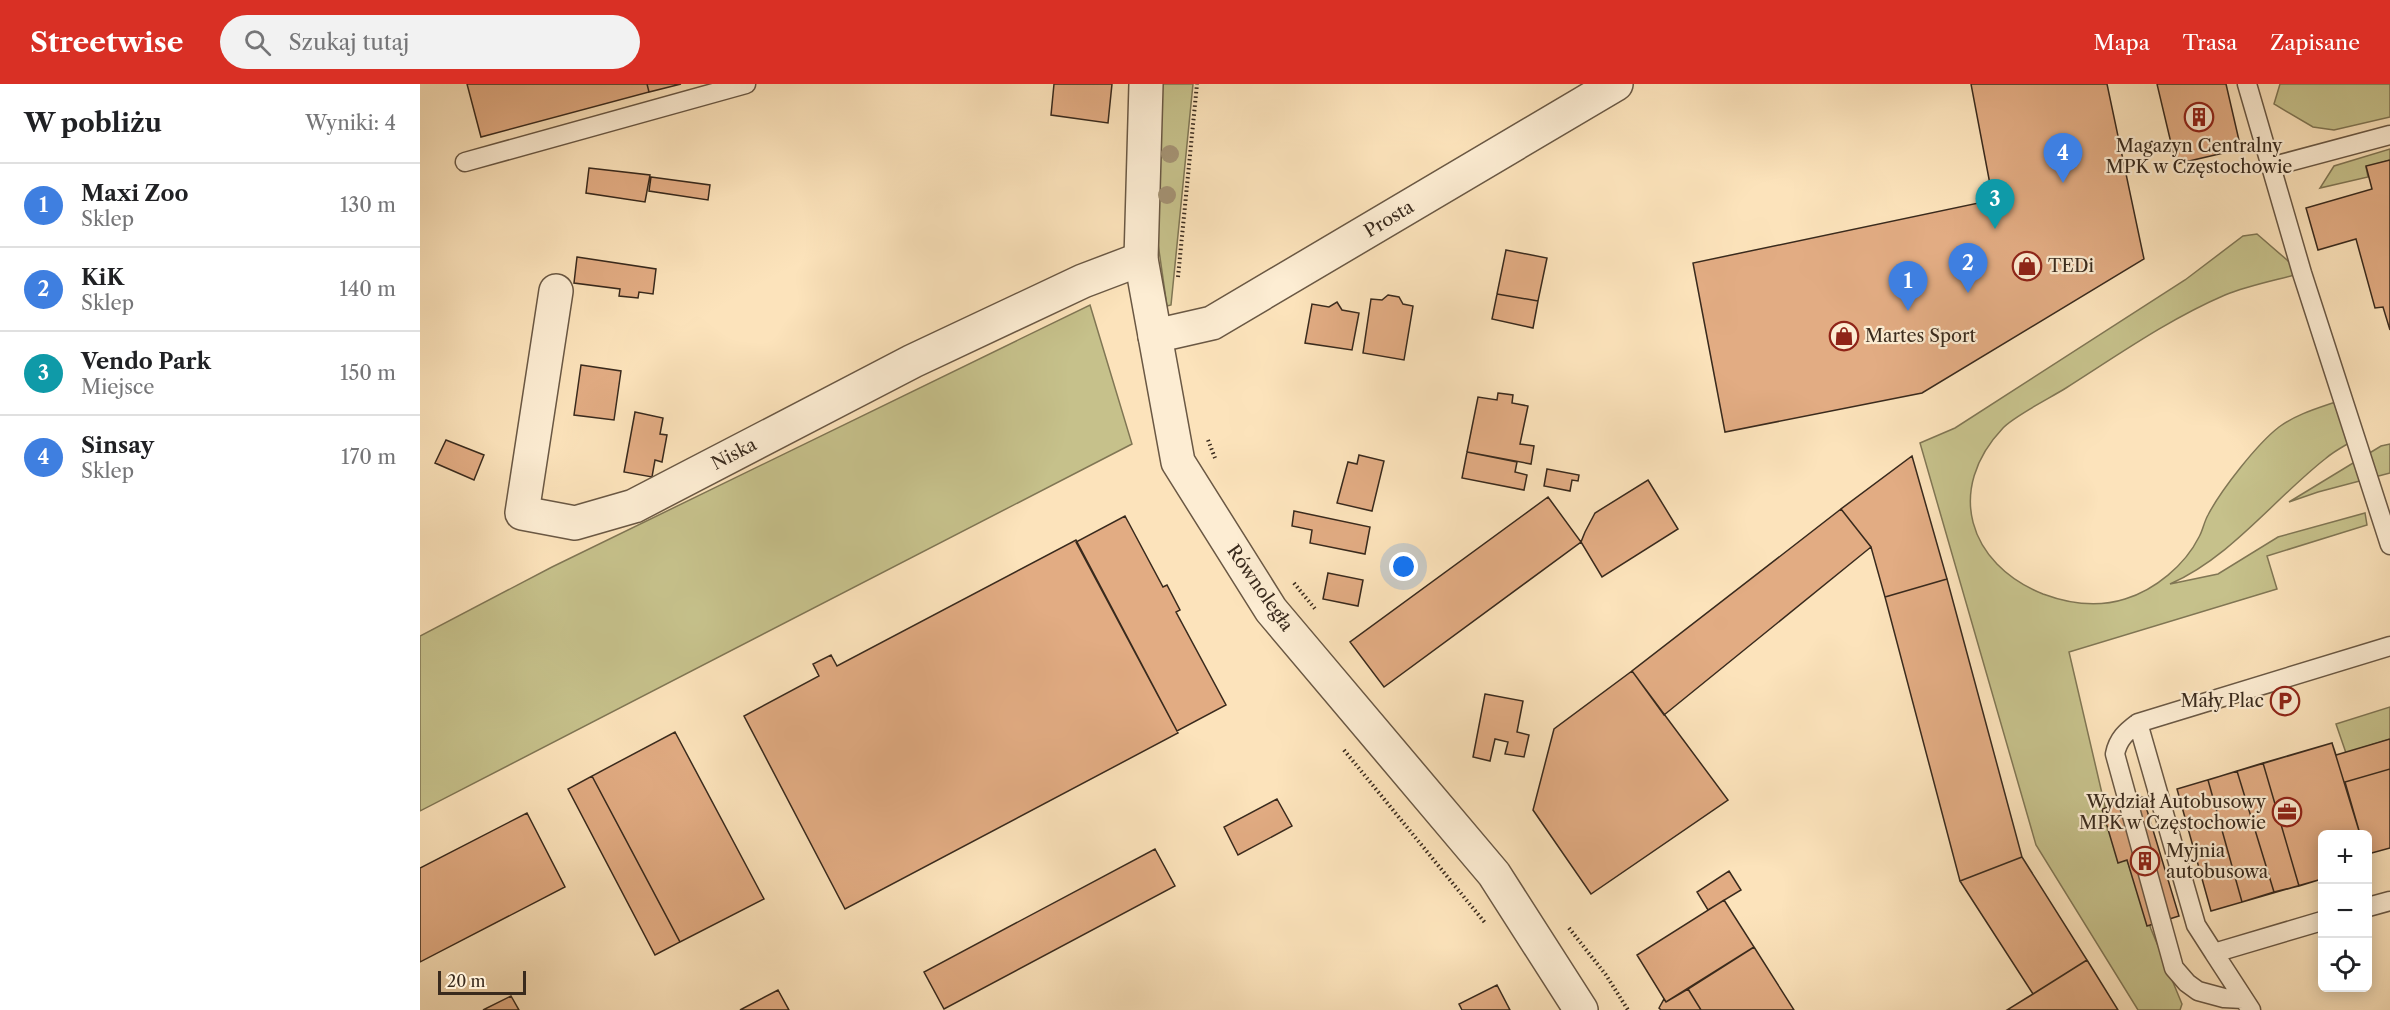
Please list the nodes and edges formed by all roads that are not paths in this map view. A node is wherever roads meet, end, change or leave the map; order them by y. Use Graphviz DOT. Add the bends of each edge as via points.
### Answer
graph roads {
  1 [pos="746,84"];
  2 [pos="1146,84"];
  3 [pos="1616,84"];
  4 [pos="2247,84"];
  5 [pos="2390,135"];
  6 [pos="465,162"];
  7 [pos="2270,166"];
  8 [pos="1141,259"];
  9 [pos="556,291"];
  10 [pos="1155,336"];
  11 [pos="2390,545"];
  12 [pos="2390,646"];
  13 [pos="2138,723"];
  14 [pos="2390,900"];
  15 [pos="2372,905"];
  16 [pos="2318,922"];
  17 [pos="2214,953"];
  18 [pos="2247,1004"];
  19 [pos="1581,1010"];
  1 -- 6 [label="lane"];
  2 -- 8 [label="street, Równoległa"];
  3 -- 10 [label="street, Prosta" via="1212,323"];
  4 -- 7 [label="lane"];
  5 -- 7 [label="lane"];
  7 -- 11 [label="lane"];
  8 -- 9 [label="street, Niska" via="1083,281 913,361 634,506 574,523 522,513"];
  8 -- 10 [label="street, Równoległa"];
  10 -- 19 [label="street, Równoległa" via="1178,462 1271,610 1494,874"];
  12 -- 13 [label="lane"];
  13 -- 17 [label="lane" via="2196,925"];
  13 -- 18 [label="lane" via="2124,734 2115,754 2169,957 2181,977 2198,991"];
  14 -- 15 [label="lane"];
  16 -- 17 [label="lane"];
  17 -- 18 [label="lane"];
}
